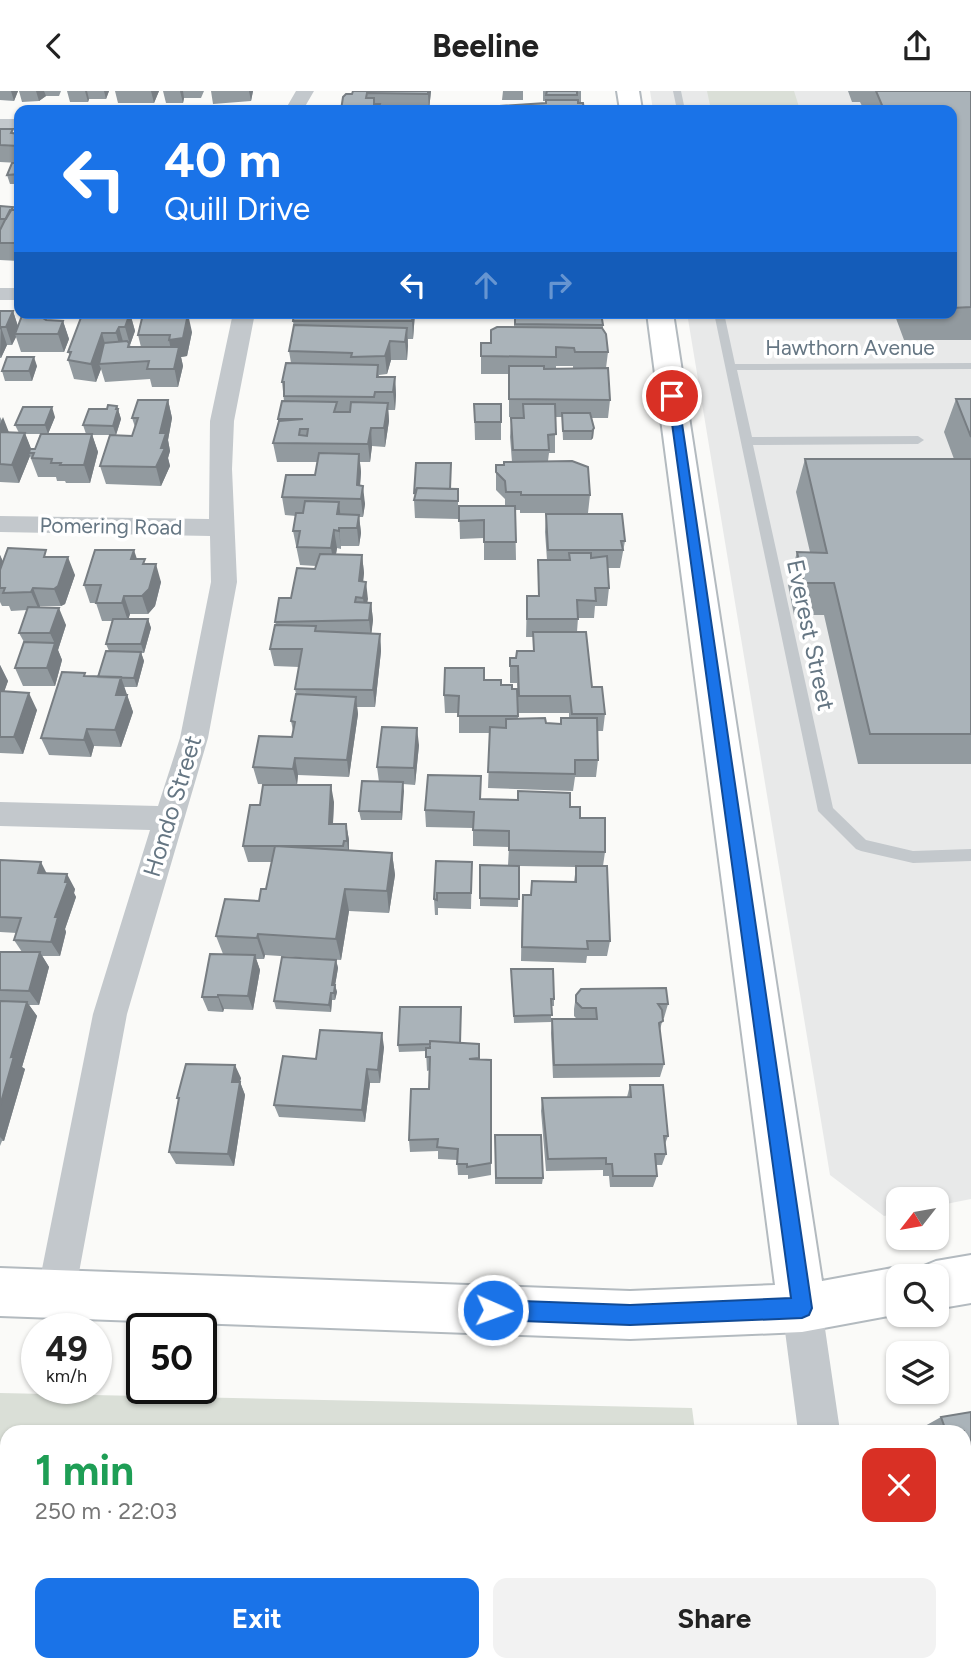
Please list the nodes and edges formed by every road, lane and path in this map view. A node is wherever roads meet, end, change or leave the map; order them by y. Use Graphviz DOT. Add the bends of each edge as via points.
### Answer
graph roads {
  1 [pos="243,319"];
  2 [pos="661,319"];
  3 [pos="720,319"];
  4 [pos="971,366"];
  5 [pos="729,367"];
  6 [pos="918,440"];
  7 [pos="745,441"];
  8 [pos="0,524"];
  9 [pos="222,528"];
  10 [pos="0,814"];
  11 [pos="171,818"];
  12 [pos="971,855"];
  13 [pos="971,1279"];
  14 [pos="949,1283"];
  15 [pos="0,1292"];
  16 [pos="886,1293"];
  17 [pos="55,1294"];
  18 [pos="802,1308"];
  19 [pos="818,1425"];
  1 -- 9 [label="street, Hondo Street" via="222,421"];
  2 -- 18 [label="street"];
  3 -- 5 [label="lane, Everest Street"];
  4 -- 5 [label="lane, Hawthorn Avenue"];
  5 -- 7 [label="lane, Everest Street"];
  6 -- 7 [label="lane"];
  7 -- 12 [label="lane, Everest Street" via="826,811 861,845 913,857"];
  8 -- 9 [label="street, Pomering Road"];
  9 -- 11 [label="street, Hondo Street" via="224,583 194,738"];
  10 -- 11 [label="street"];
  11 -- 17 [label="street, Hondo Street" via="110,1014"];
  13 -- 14 [label="street"];
  15 -- 17 [label="street"];
  16 -- 18 [label="street"];
  17 -- 18 [label="street" via="630,1315"];
  18 -- 19 [label="street"];
}
